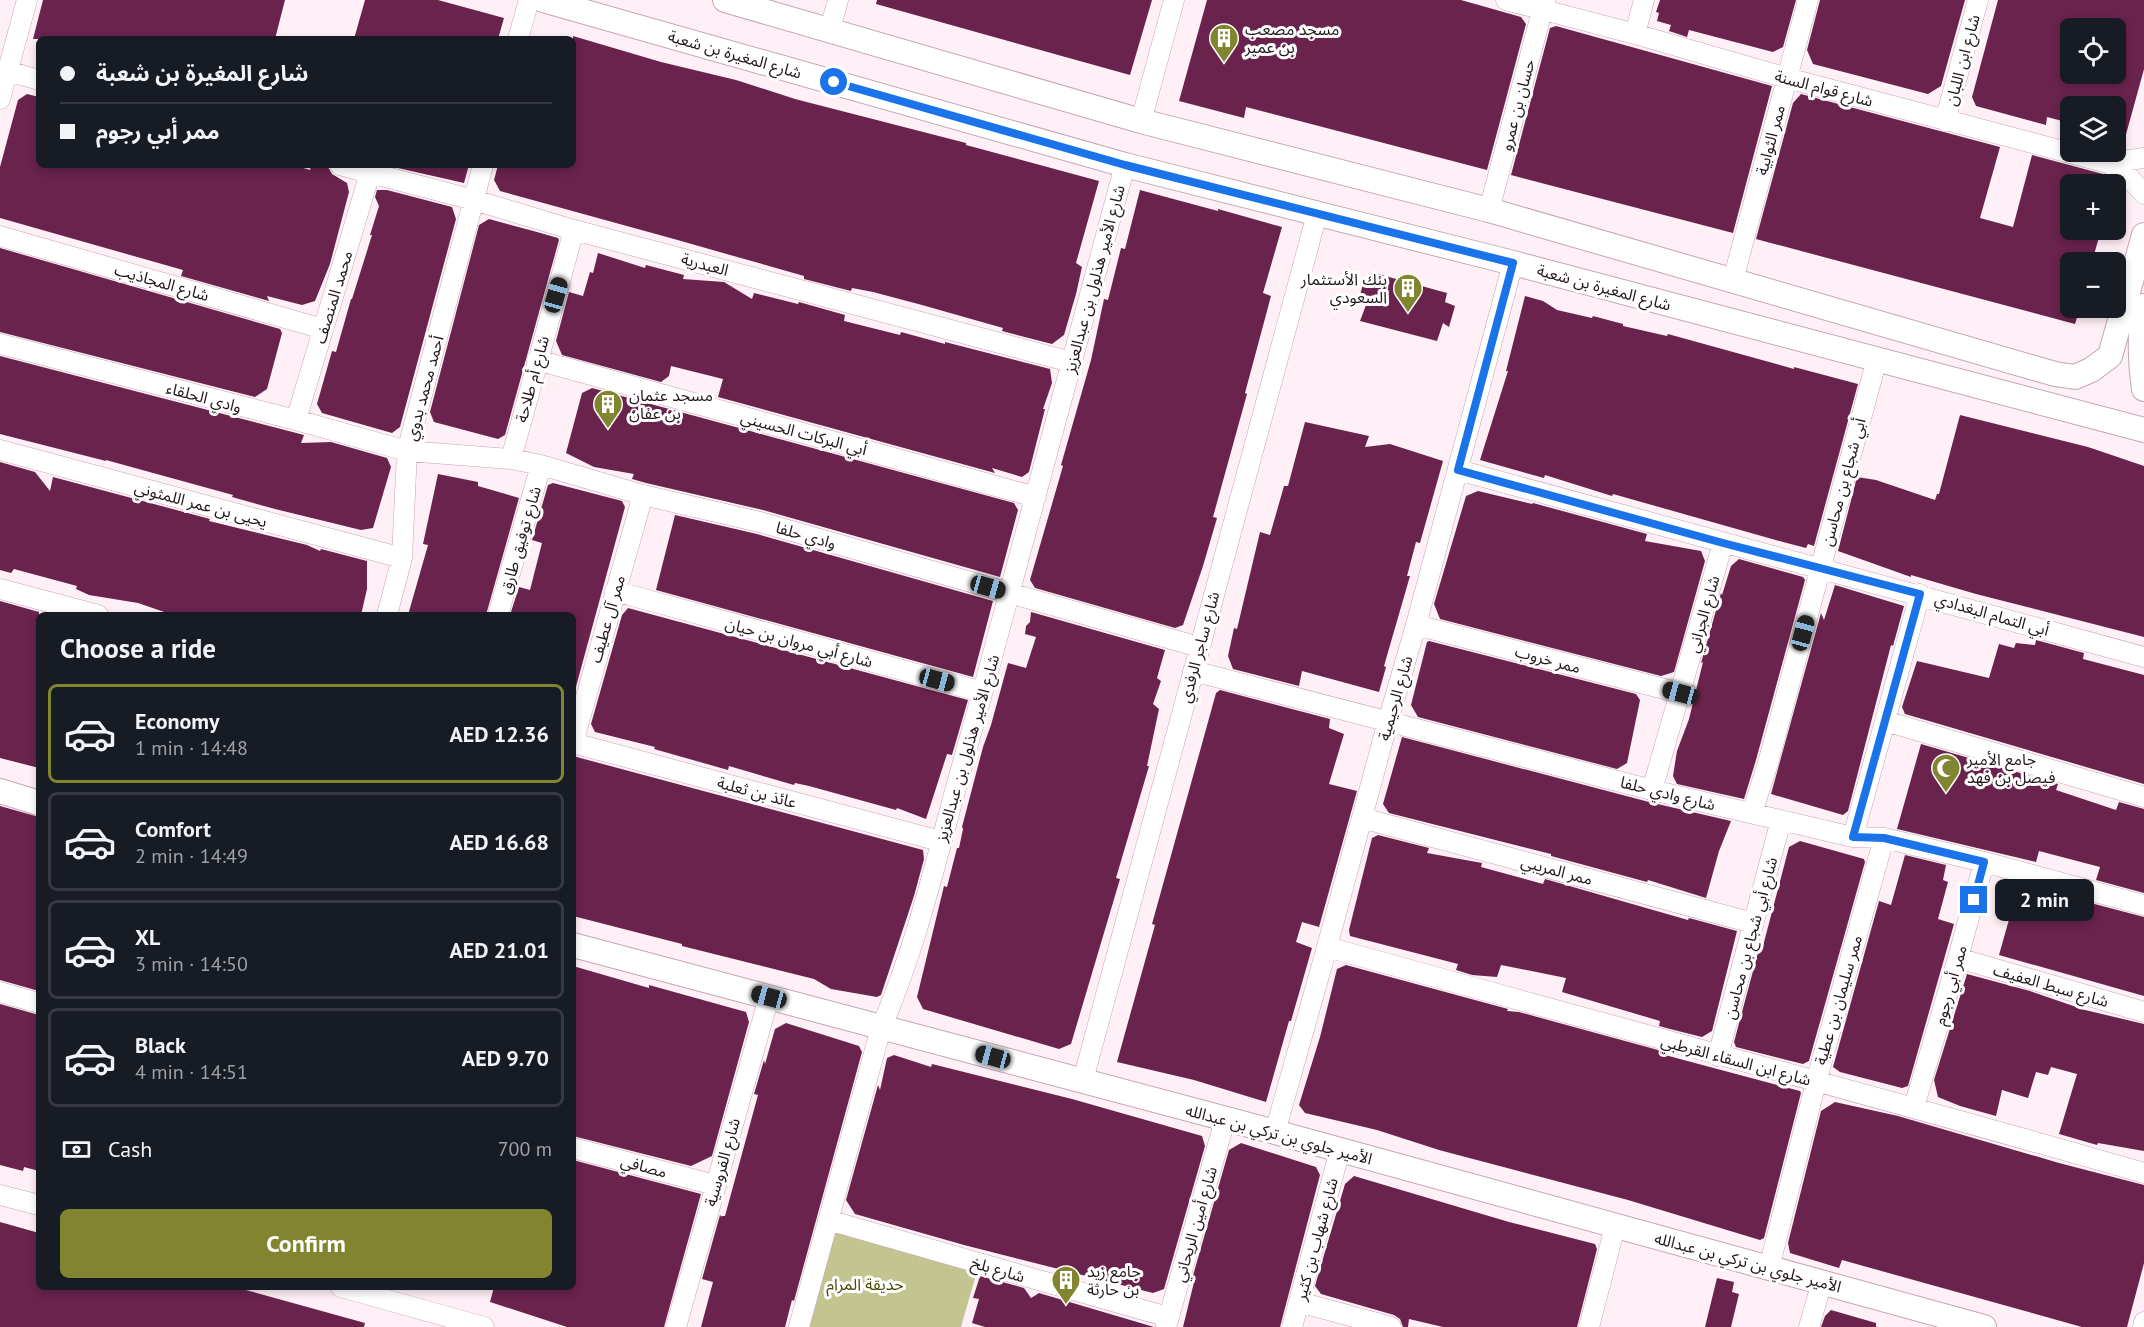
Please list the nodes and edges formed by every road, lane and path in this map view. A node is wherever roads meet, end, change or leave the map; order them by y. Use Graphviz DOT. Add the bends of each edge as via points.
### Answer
graph roads {
  1 [pos="27,0"];
  2 [pos="529,0"];
  3 [pos="543,0"];
  4 [pos="725,0"];
  5 [pos="838,0"];
  6 [pos="1174,0"];
  7 [pos="1506,0"];
  8 [pos="1644,0"];
  9 [pos="1808,0"];
  10 [pos="1978,0"];
  11 [pos="1544,5"];
  12 [pos="830,29"];
  13 [pos="1635,34"];
  14 [pos="519,36"];
  15 [pos="8,71"];
  16 [pos="1787,78"];
  17 [pos="36,79"];
  18 [pos="0,99"];
  19 [pos="1141,121"];
  20 [pos="1945,121"];
  21 [pos="2144,158"];
  22 [pos="2108,163"];
  23 [pos="1125,165"];
  24 [pos="351,168"];
  25 [pos="482,168"];
  26 [pos="369,173"];
  27 [pos="2144,194"];
  28 [pos="474,200"];
  29 [pos="1489,210"];
  30 [pos="1317,214"];
  31 [pos="574,230"];
  32 [pos="0,236"];
  33 [pos="2142,255"];
  34 [pos="1513,263"];
  35 [pos="1733,280"];
  36 [pos="2144,306"];
  37 [pos="323,329"];
  38 [pos="0,344"];
  39 [pos="1877,359"];
  40 [pos="537,360"];
  41 [pos="1071,362"];
  42 [pos="2144,389"];
  43 [pos="296,420"];
  44 [pos="2144,430"];
  45 [pos="0,450"];
  46 [pos="407,451"];
  47 [pos="511,459"];
  48 [pos="541,465"];
  49 [pos="1458,470"];
  50 [pos="643,495"];
  51 [pos="1036,497"];
  52 [pos="1723,543"];
  53 [pos="402,558"];
  54 [pos="1820,568"];
  55 [pos="0,589"];
  56 [pos="615,591"];
  57 [pos="1011,593"];
  58 [pos="1920,594"];
  59 [pos="87,612"];
  60 [pos="388,612"];
  61 [pos="499,612"];
  62 [pos="1416,625"];
  63 [pos="1199,647"];
  64 [pos="2144,657"];
  65 [pos="1193,671"];
  66 [pos="982,692"];
  67 [pos="1680,693"];
  68 [pos="1388,721"];
  69 [pos="1885,721"];
  70 [pos="576,732"];
  71 [pos="576,744"];
  72 [pos="1652,790"];
  73 [pos="0,791"];
  74 [pos="2144,797"];
  75 [pos="36,801"];
  76 [pos="1752,813"];
  77 [pos="1362,818"];
  78 [pos="1782,820"];
  79 [pos="1853,837"];
  80 [pos="1884,838"];
  81 [pos="940,841"];
  82 [pos="1984,862"];
  83 [pos="2144,905"];
  84 [pos="1752,923"];
  85 [pos="576,946"];
  86 [pos="1327,947"];
  87 [pos="1959,958"];
  88 [pos="0,992"];
  89 [pos="769,997"];
  90 [pos="36,1002"];
  91 [pos="2144,1012"];
  92 [pos="881,1028"];
  93 [pos="1718,1056"];
  94 [pos="1083,1080"];
  95 [pos="1816,1082"];
  96 [pos="1914,1107"];
  97 [pos="1225,1120"];
  98 [pos="1275,1132"];
  99 [pos="576,1149"];
  100 [pos="1340,1150"];
  101 [pos="2144,1173"];
  102 [pos="715,1185"];
  103 [pos="0,1194"];
  104 [pos="36,1204"];
  105 [pos="828,1220"];
  106 [pos="1615,1227"];
  107 [pos="1769,1268"];
  108 [pos="1822,1282"];
  109 [pos="352,1290"];
  110 [pos="1299,1302"];
  111 [pos="1167,1322"];
  112 [pos="2144,1322"];
  113 [pos="1979,1326"];
  114 [pos="484,1327"];
  115 [pos="676,1327"];
  116 [pos="799,1327"];
  117 [pos="1292,1327"];
  118 [pos="1391,1327"];
  119 [pos="1589,1327"];
  120 [pos="1809,1327"];
  121 [pos="2143,1327"];
  1 -- 15 [label="street"];
  2 -- 14 [label="street"];
  3 -- 23 [label="street, شارع المغيرة بن شعبة"];
  4 -- 12 [label="street"];
  5 -- 12 [label="street"];
  6 -- 19 [label="street"];
  7 -- 11 [label="street, شارع قوام السنة"];
  8 -- 13 [label="street"];
  9 -- 16 [label="street, ممر الثوابية"];
  10 -- 20 [label="street, شارع ابن اللبان"];
  11 -- 13 [label="street, شارع قوام السنة"];
  11 -- 29 [label="street, حسان بن عمرو"];
  12 -- 19 [label="street"];
  13 -- 16 [label="street, شارع قوام السنة"];
  15 -- 17 [label="street"];
  15 -- 18 [label="street"];
  16 -- 20 [label="street, شارع قوام السنة"];
  16 -- 35 [label="street, ممر الثوابية"];
  19 -- 29 [label="street"];
  20 -- 22 [label="street, شارع قوام السنة"];
  21 -- 22 [label="street, شارع قوام السنة"];
  22 -- 27 [label="street" via="2127,175"];
  23 -- 30 [label="street, شارع المغيرة بن شعبة"];
  23 -- 41 [label="street, شارع الأمير هذلول بن عبدالعزيز"];
  24 -- 26 [label="street, العبدرية"];
  25 -- 28 [label="street, أحمد محمد بدوي"];
  26 -- 28 [label="street, العبدرية"];
  26 -- 37 [label="street, محمد المنصف"];
  28 -- 31 [label="street, العبدرية"];
  28 -- 46 [label="street, أحمد محمد بدوي"];
  29 -- 35 [label="street"];
  30 -- 34 [label="street, شارع المغيرة بن شعبة"];
  30 -- 63 [label="street, شارع ساجر الرفدي"];
  31 -- 40 [label="street, شارع أم طلاحة"];
  31 -- 41 [label="street, العبدرية"];
  32 -- 37 [label="street, شارع المجاذيب"];
  33 -- 35 [label="street" via="2110,356 2075,377"];
  34 -- 39 [label="street, شارع المغيرة بن شعبة"];
  34 -- 49 [label="street, شارع الرحيمية"];
  36 -- 42 [label="street" via="2139,357"];
  37 -- 43 [label="street, محمد المنصف"];
  38 -- 43 [label="street, وادي الحلقاء"];
  39 -- 44 [label="street, شارع المغيرة بن شعبة"];
  39 -- 54 [label="street, أبي شجاع بن محاسن"];
  40 -- 47 [label="street, شارع أم طلاحة"];
  40 -- 51 [label="street, أبي البركات الحسيني"];
  41 -- 51 [label="street, شارع الأمير هذلول بن عبدالعزيز"];
  43 -- 46 [label="street, وادي الحلقاء"];
  45 -- 53 [label="street, يحيى بن عمر اللمثوني"];
  46 -- 47 [label="street, وادي حلفا"];
  46 -- 53 [label="street, أحمد محمد بدوي"];
  47 -- 48 [label="street, وادي حلفا"];
  48 -- 50 [label="street, وادي حلفا"];
  48 -- 61 [label="street, شارع توفيق طارق"];
  49 -- 52 [label="street, أبي التمام البغدادي"];
  49 -- 62 [label="street, شارع الرحيمية"];
  50 -- 56 [label="street, ممر آل عطيف"];
  50 -- 57 [label="street, وادي حلفا" via="760,522"];
  51 -- 57 [label="street, شارع الأمير هذلول بن عبدالعزيز"];
  52 -- 54 [label="street, أبي التمام البغدادي"];
  52 -- 67 [label="street, شارع الجراني"];
  53 -- 60 [label="street, أحمد محمد بدوي"];
  54 -- 58 [label="street, أبي التمام البغدادي"];
  54 -- 76 [label="street, أبي شجاع بن محاسن"];
  55 -- 59 [label="street"];
  56 -- 66 [label="street, شارع أبي مروان بن حيان"];
  56 -- 70 [label="street, ممر آل عطيف"];
  57 -- 63 [label="street, وادي حلفا"];
  57 -- 66 [label="street, شارع الأمير هذلول بن عبدالعزيز"];
  58 -- 64 [label="street, أبي التمام البغدادي"];
  58 -- 69 [label="street"];
  62 -- 67 [label="street, ممر خروب"];
  62 -- 68 [label="street, شارع الرحيمية"];
  63 -- 65 [label="street, شارع ساجر الرفدي"];
  65 -- 68 [label="street, شارع وادي حلفا"];
  65 -- 94 [label="street, شارع ساجر الرفدي"];
  66 -- 81 [label="street, شارع الأمير هذلول بن عبدالعزيز"];
  67 -- 72 [label="street, شارع الجراني"];
  68 -- 72 [label="street, شارع وادي حلفا"];
  68 -- 77 [label="street, شارع الرحيمية"];
  69 -- 74 [label="street"];
  69 -- 79 [label="street"];
  71 -- 81 [label="street, عائذ بن ثعلبة"];
  72 -- 76 [label="street, شارع وادي حلفا"];
  73 -- 75 [label="street"];
  76 -- 78 [label="street, شارع وادي حلفا"];
  77 -- 84 [label="street, ممر المريبي"];
  77 -- 86 [label="street, شارع الرحيمية"];
  78 -- 79 [label="street, شارع وادي حلفا"];
  78 -- 84 [label="street, شارع أبي شجاع بن محاسن"];
  79 -- 80 [label="street, شارع وادي حلفا"];
  80 -- 82 [label="street, شارع وادي حلفا"];
  80 -- 95 [label="street, ممر سليمان بن عطية"];
  81 -- 92 [label="street, شارع الأمير هذلول بن عبدالعزيز" via="914,937"];
  82 -- 83 [label="street, شارع وادي حلفا"];
  82 -- 87 [label="street, ممر أبي رجوم"];
  84 -- 93 [label="street, شارع أبي شجاع بن محاسن"];
  85 -- 89 [label="street, الأمير جلوي بن تركي بن عبدالله"];
  86 -- 93 [label="street, شارع ابن السقاء القرطبي"];
  86 -- 98 [label="street, شارع الرحيمية"];
  87 -- 91 [label="street, شارع سبط العفيف"];
  87 -- 96 [label="street, ممر أبي رجوم"];
  88 -- 90 [label="street"];
  89 -- 92 [label="street, الأمير جلوي بن تركي بن عبدالله"];
  89 -- 102 [label="street, شارع الفروسية"];
  92 -- 94 [label="street, الأمير جلوي بن تركي بن عبدالله"];
  92 -- 105 [label="street, شارع الأمير هذلول بن عبدالعزيز"];
  93 -- 95 [label="street, شارع ابن السقاء القرطبي"];
  94 -- 97 [label="street, الأمير جلوي بن تركي بن عبدالله"];
  95 -- 96 [label="street, شارع ابن السقاء القرطبي"];
  95 -- 107 [label="street, ممر سليمان بن عطية"];
  96 -- 101 [label="street, شارع ابن السقاء القرطبي"];
  97 -- 98 [label="street, الأمير جلوي بن تركي بن عبدالله"];
  97 -- 111 [label="street, شارع أمين الريحاني"];
  98 -- 100 [label="street, الأمير جلوي بن تركي بن عبدالله"];
  99 -- 102 [label="street, مصافي"];
  100 -- 106 [label="street, الأمير جلوي بن تركي بن عبدالله"];
  100 -- 110 [label="street, شارع شهاب بن كثير"];
  102 -- 115 [label="street, شارع الفروسية"];
  103 -- 104 [label="street"];
  105 -- 111 [label="street, شارع بلخ"];
  105 -- 116 [label="street, شارع الأمير هذلول بن عبدالعزيز"];
  106 -- 107 [label="street, الأمير جلوي بن تركي بن عبدالله"];
  106 -- 119 [label="street"];
  107 -- 108 [label="street, الأمير جلوي بن تركي بن عبدالله"];
  108 -- 113 [label="street, الأمير جلوي بن تركي بن عبدالله"];
  108 -- 120 [label="street"];
  109 -- 114 [label="street"];
  110 -- 117 [label="street, شارع شهاب بن كثير"];
  110 -- 118 [label="street"];
  112 -- 121 [label="street"];
}
